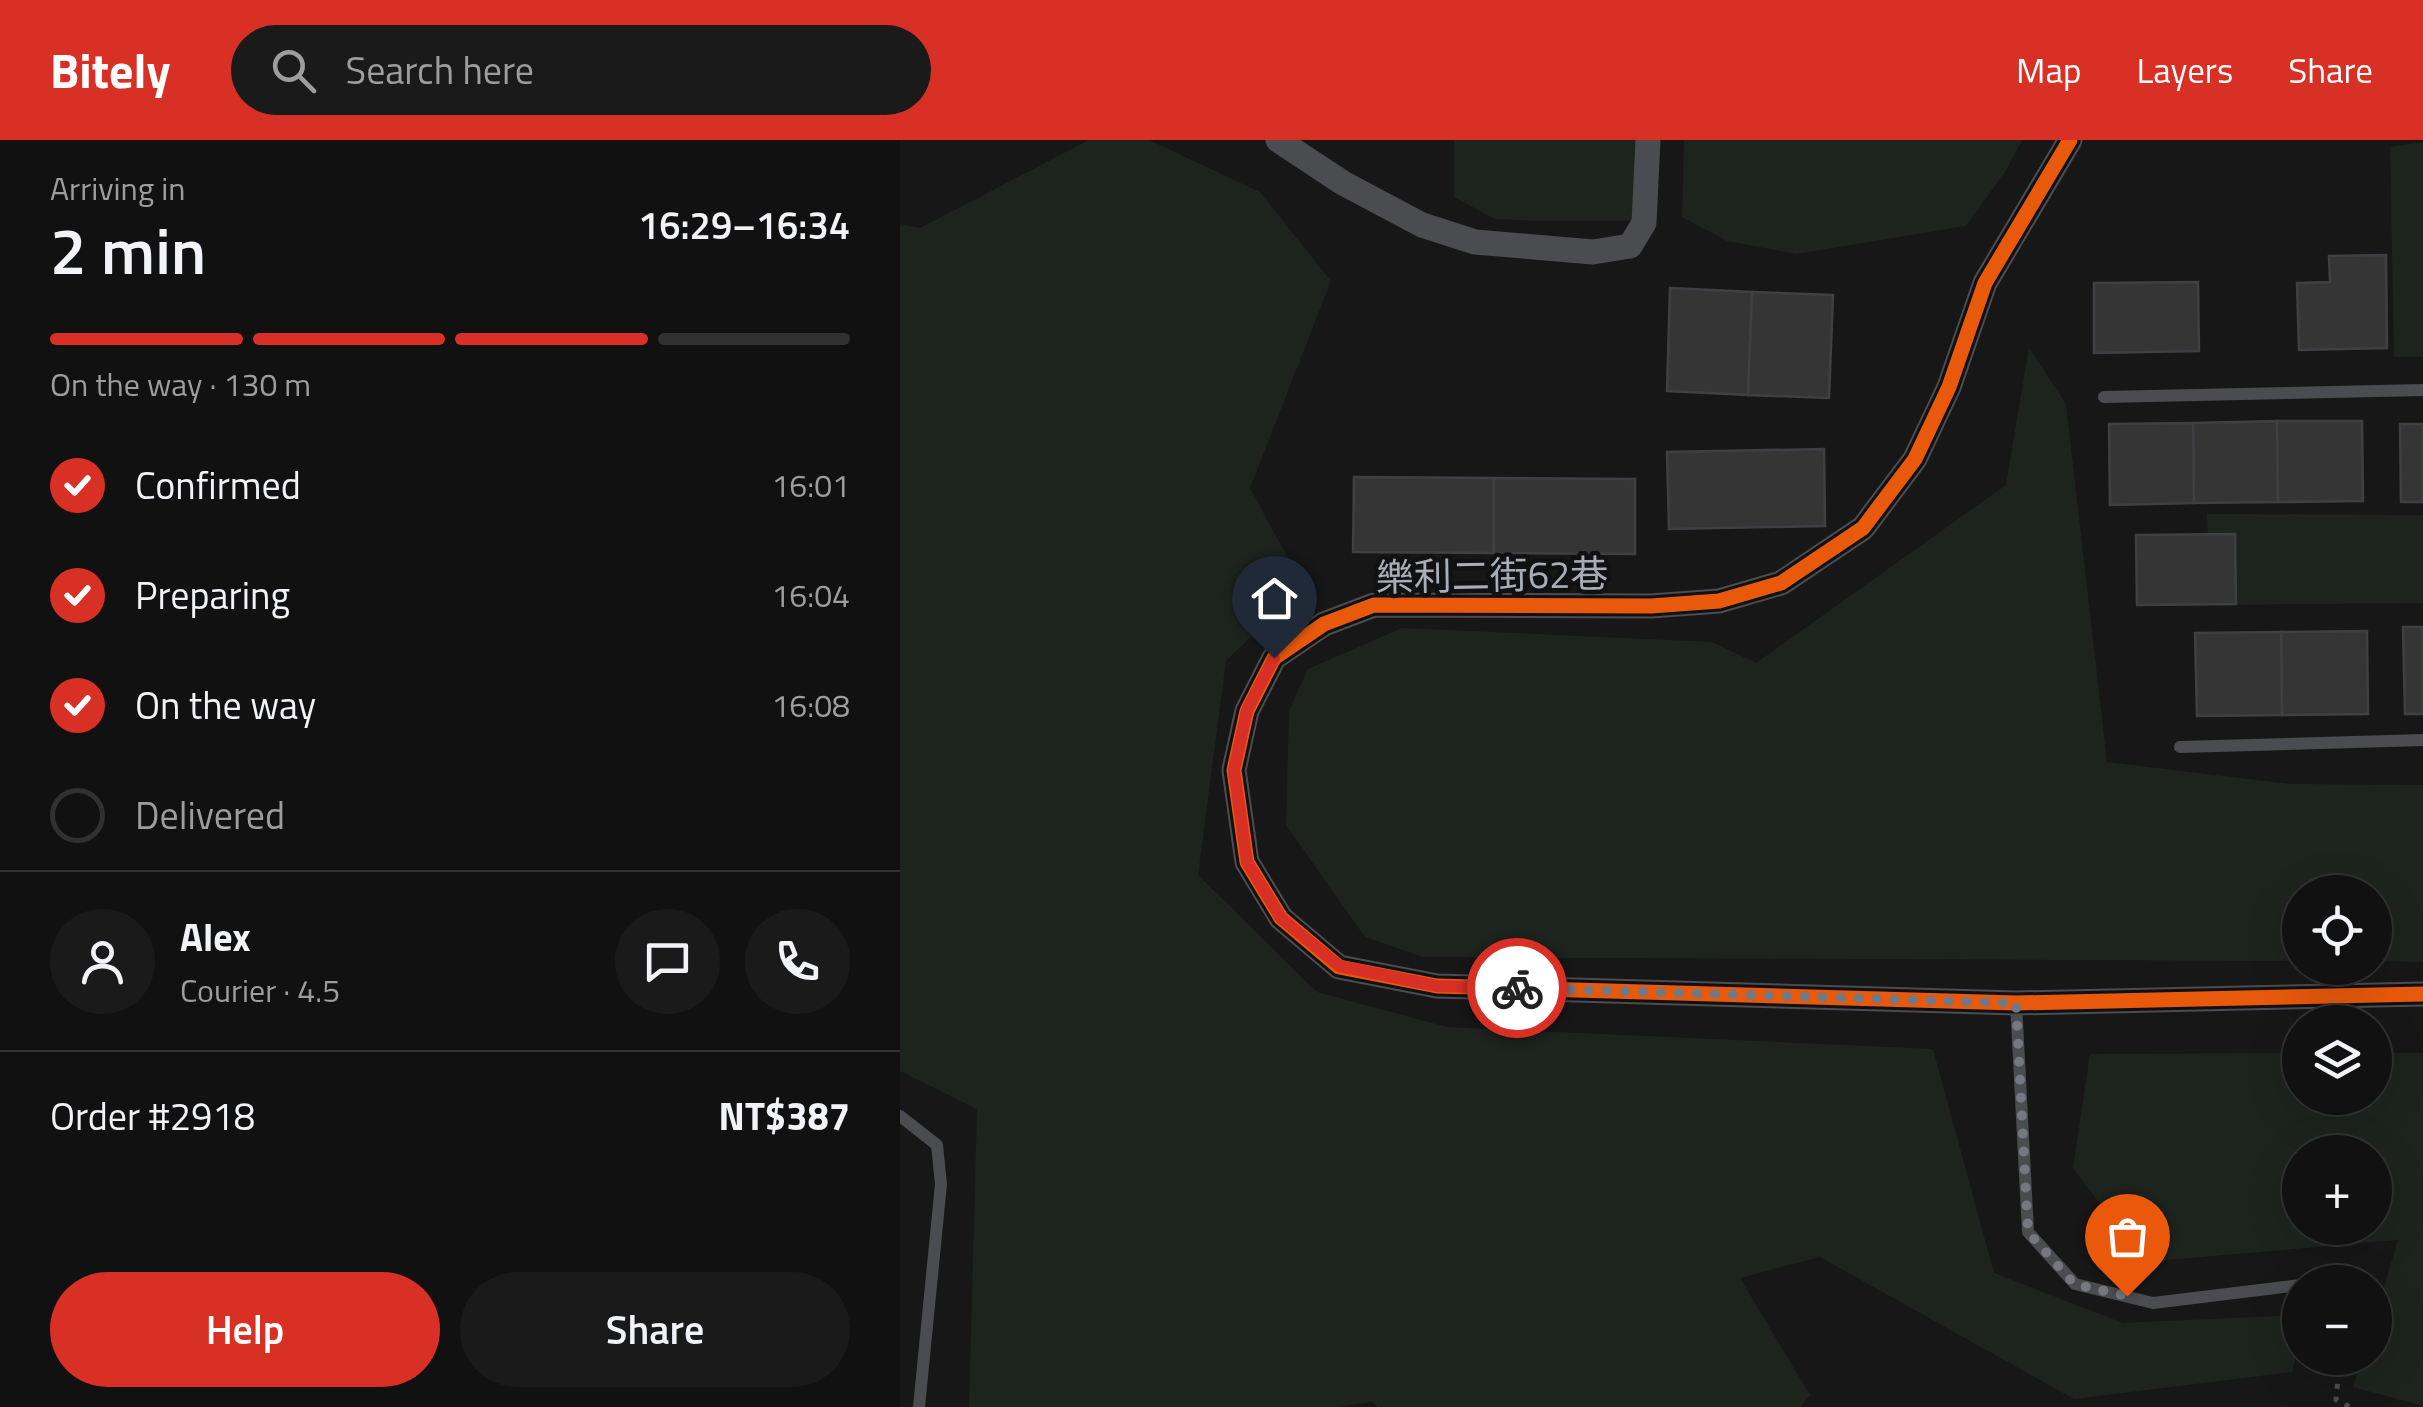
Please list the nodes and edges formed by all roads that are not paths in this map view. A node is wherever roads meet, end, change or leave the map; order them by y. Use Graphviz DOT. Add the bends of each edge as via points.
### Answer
graph roads {
  1 [pos="1278,140"];
  2 [pos="1648,140"];
  3 [pos="2070,140"];
  4 [pos="2423,390"];
  5 [pos="2104,397"];
  6 [pos="2423,740"];
  7 [pos="2180,748"];
  8 [pos="2423,994"];
  9 [pos="2016,1003"];
  10 [pos="900,1116"];
  11 [pos="2282,1288"];
  12 [pos="919,1407"];
  1 -- 2 [label="street" via="1422,225 1475,242 1592,252 1630,246 1644,224"];
  3 -- 9 [label="street, 樂利二街62巷" via="1985,283 1949,388 1915,459 1863,528 1781,584 1719,601 1374,604 1324,624 1274,658 1247,710 1234,770 1247,862 1281,918 1339,966 1437,986"];
  4 -- 5 [label="lane"];
  6 -- 7 [label="lane"];
  8 -- 9 [label="street, 樂利二街62巷"];
  9 -- 11 [label="lane" via="2028,1232 2074,1284 2154,1302"];
  10 -- 12 [label="lane" via="937,1145 941,1184"];
}
